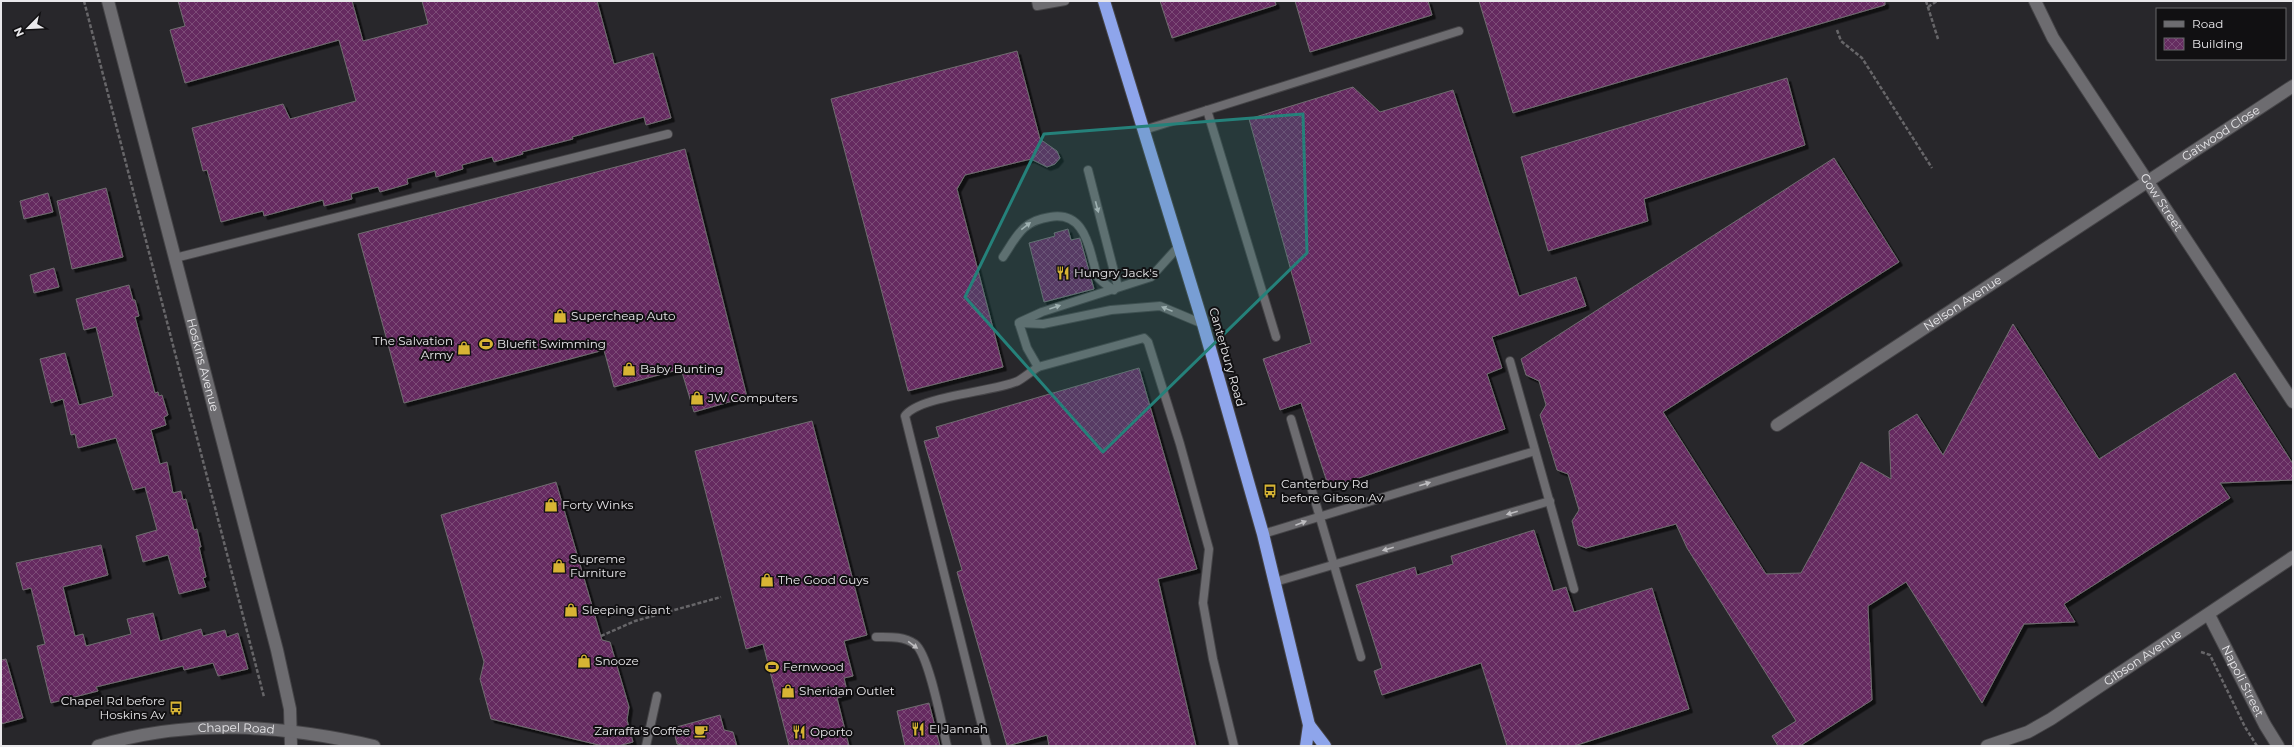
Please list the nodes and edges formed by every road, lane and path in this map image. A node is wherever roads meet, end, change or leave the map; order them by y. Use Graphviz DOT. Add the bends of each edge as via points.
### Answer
graph roads {
  1 [pos="84,1"];
  2 [pos="108,1"];
  3 [pos="1036,1"];
  4 [pos="1064,1"];
  5 [pos="1104,1"];
  6 [pos="1926,1"];
  7 [pos="1937,1"];
  8 [pos="2035,1"];
  9 [pos="1928,7"];
  10 [pos="1837,30"];
  11 [pos="1458,31"];
  12 [pos="1938,39"];
  13 [pos="2293,86"];
  14 [pos="1208,110"];
  15 [pos="1144,130"];
  16 [pos="668,134"];
  17 [pos="1932,168"];
  18 [pos="1088,170"];
  19 [pos="2149,182"];
  20 [pos="1179,246"];
  21 [pos="175,258"];
  22 [pos="1003,258"];
  23 [pos="1116,288"];
  24 [pos="1019,322"];
  25 [pos="1203,324"];
  26 [pos="1276,337"];
  27 [pos="1510,361"];
  28 [pos="1038,367"];
  29 [pos="2293,402"];
  30 [pos="1291,419"];
  31 [pos="1776,425"];
  32 [pos="1535,451"];
  33 [pos="1550,502"];
  34 [pos="1320,516"];
  35 [pos="1263,534"];
  36 [pos="2293,557"];
  37 [pos="1334,565"];
  38 [pos="1276,582"];
  39 [pos="1574,589"];
  40 [pos="721,597"];
  41 [pos="2209,615"];
  42 [pos="601,636"];
  43 [pos="876,637"];
  44 [pos="2201,652"];
  45 [pos="1361,657"];
  46 [pos="657,696"];
  47 [pos="264,697"];
  48 [pos="1309,725"];
  49 [pos="290,730"];
  50 [pos="98,746"];
  51 [pos="291,746"];
  52 [pos="374,746"];
  53 [pos="646,746"];
  54 [pos="947,746"];
  55 [pos="987,746"];
  56 [pos="1234,746"];
  57 [pos="1306,746"];
  58 [pos="1325,746"];
  59 [pos="1987,746"];
  60 [pos="2257,746"];
  61 [pos="2278,746"];
  1 -- 47 [label="path"];
  2 -- 21 [label="street, Hoskins Avenue"];
  3 -- 4 [label="lane" via="1037,6"];
  5 -- 15 [label="highway, Canterbury Road"];
  6 -- 9 [label="path"];
  7 -- 9 [label="path"];
  8 -- 19 [label="street, Gow Street" via="2053,38"];
  9 -- 12 [label="path"];
  10 -- 17 [label="path" via="1841,41 1862,58"];
  11 -- 14 [label="lane"];
  13 -- 19 [label="street, Gatwood Close"];
  14 -- 15 [label="lane"];
  14 -- 26 [label="lane"];
  15 -- 20 [label="highway, Canterbury Road"];
  16 -- 21 [label="lane"];
  18 -- 23 [label="lane, one-way"];
  19 -- 29 [label="street, Gow Street"];
  19 -- 31 [label="street, Nelson Avenue"];
  20 -- 23 [label="lane" via="1151,277"];
  20 -- 25 [label="highway, Canterbury Road"];
  21 -- 49 [label="street, Hoskins Avenue" via="277,650 288,700"];
  22 -- 23 [label="lane, one-way" via="1022,228 1040,218 1063,216 1073,219 1079,226 1089,245 1100,281"];
  24 -- 23 [label="lane, one-way"];
  25 -- 24 [label="lane, one-way" via="1160,306 1112,310 1043,324"];
  24 -- 28 [label="lane" via="1027,348"];
  25 -- 35 [label="highway, Canterbury Road"];
  27 -- 32 [label="lane"];
  28 -- 55 [label="lane" via="1017,381 924,404 908,410 905,416"];
  28 -- 56 [label="lane" via="1144,338 1148,342 1185,459 1208,549 1203,603 1213,659"];
  30 -- 34 [label="lane"];
  32 -- 33 [label="lane"];
  34 -- 32 [label="lane, one-way"];
  33 -- 37 [label="lane, one-way"];
  33 -- 39 [label="lane"];
  35 -- 34 [label="lane, one-way"];
  34 -- 37 [label="lane"];
  35 -- 38 [label="highway, Canterbury Road"];
  36 -- 41 [label="street, Gibson Avenue"];
  37 -- 38 [label="lane"];
  37 -- 45 [label="lane"];
  38 -- 48 [label="highway, Canterbury Road"];
  40 -- 42 [label="path" via="635,621"];
  41 -- 59 [label="street, Gibson Avenue" via="2052,719 2028,732"];
  41 -- 61 [label="street, Napoli Street"];
  43 -- 54 [label="lane, one-way" via="902,638 916,645 925,659"];
  44 -- 60 [label="path, Napoli Street" via="2210,655"];
  46 -- 53 [label="lane"];
  48 -- 57 [label="highway, Canterbury Road"];
  48 -- 58 [label="highway, Canterbury Road"];
  49 -- 50 [label="street, Chapel Road" via="241,726 192,727 140,735"];
  49 -- 51 [label="street, Hoskins Avenue"];
  49 -- 52 [label="street, Chapel Road"];
}
